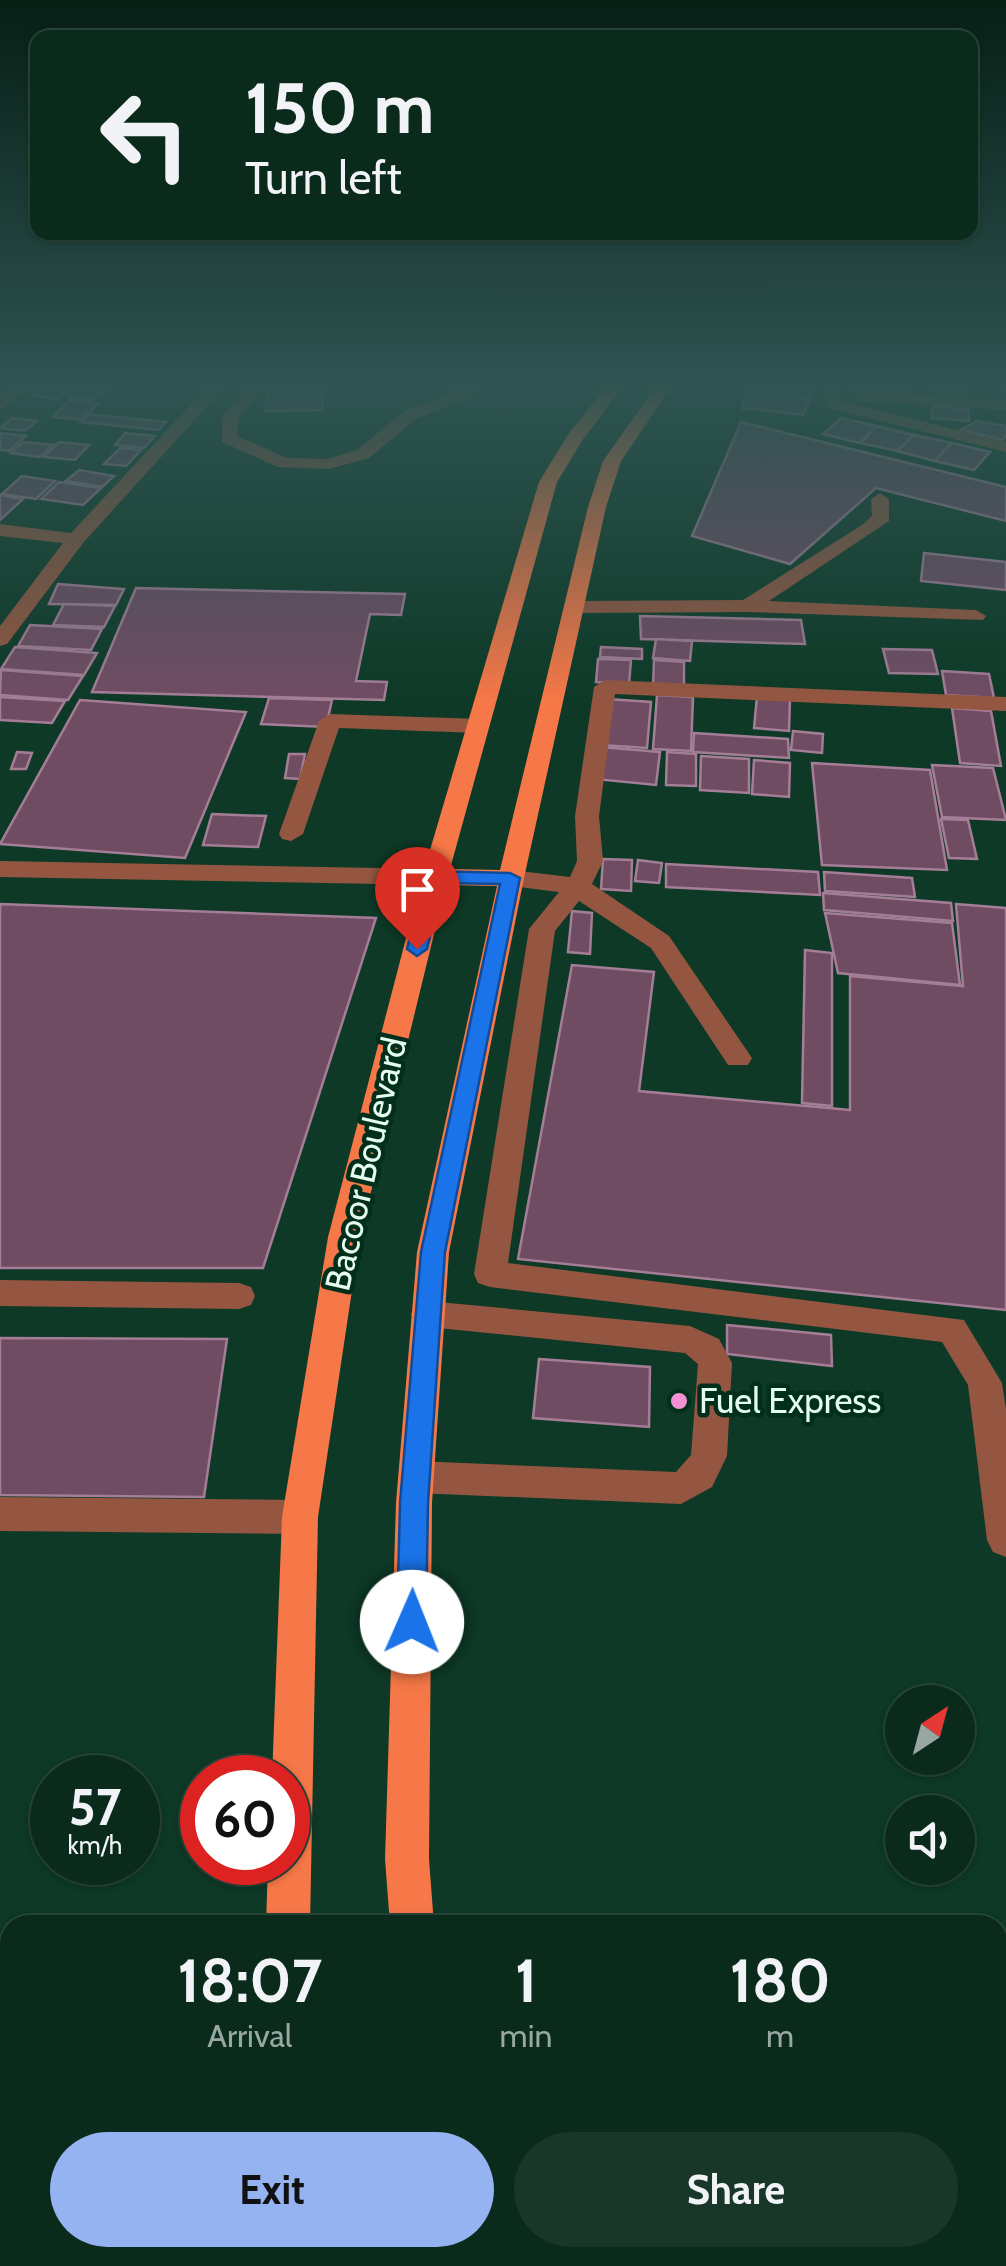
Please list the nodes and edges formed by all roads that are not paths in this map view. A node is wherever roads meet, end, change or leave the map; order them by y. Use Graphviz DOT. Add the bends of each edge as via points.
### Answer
graph roads {
  1 [pos="122,489"];
  2 [pos="546,489"];
  3 [pos="603,489"];
  4 [pos="880,499"];
  5 [pos="0,530"];
  6 [pos="76,538"];
  7 [pos="747,606"];
  8 [pos="573,607"];
  9 [pos="976,616"];
  10 [pos="0,640"];
  11 [pos="1006,704"];
  12 [pos="479,726"];
  13 [pos="291,834"];
  14 [pos="0,868"];
  15 [pos="435,877"];
  16 [pos="510,878"];
  17 [pos="578,886"];
  18 [pos="738,1058"];
  19 [pos="0,1294"];
  20 [pos="238,1296"];
  21 [pos="428,1314"];
  22 [pos="416,1477"];
  23 [pos="0,1514"];
  24 [pos="300,1518"];
  25 [pos="1006,1540"];
  26 [pos="288,1915"];
  27 [pos="411,1915"];
  1 -- 6 [label="street"];
  2 -- 12 [label="main road, Bacoor Boulevard"];
  3 -- 8 [label="main road"];
  4 -- 7 [label="street" via="882,518 869,529"];
  5 -- 6 [label="street"];
  6 -- 10 [label="street"];
  7 -- 8 [label="street"];
  7 -- 9 [label="street"];
  8 -- 16 [label="main road"];
  11 -- 17 [label="street" via="605,687 587,816 590,861"];
  12 -- 13 [label="street" via="330,721"];
  12 -- 15 [label="main road, Bacoor Boulevard"];
  14 -- 15 [label="street"];
  15 -- 16 [label="main road"];
  15 -- 24 [label="main road, Bacoor Boulevard" via="344,1238"];
  16 -- 17 [label="street"];
  16 -- 21 [label="main road" via="433,1252"];
  17 -- 18 [label="street" via="660,942"];
  17 -- 25 [label="street" via="542,929 490,1274 952,1330 985,1383"];
  19 -- 20 [label="street"];
  21 -- 22 [label="main road"];
  21 -- 22 [label="street" via="690,1340 715,1364 709,1456 699,1476 681,1488"];
  22 -- 27 [label="main road"];
  23 -- 24 [label="street"];
  24 -- 26 [label="main road, Bacoor Boulevard"];
}
